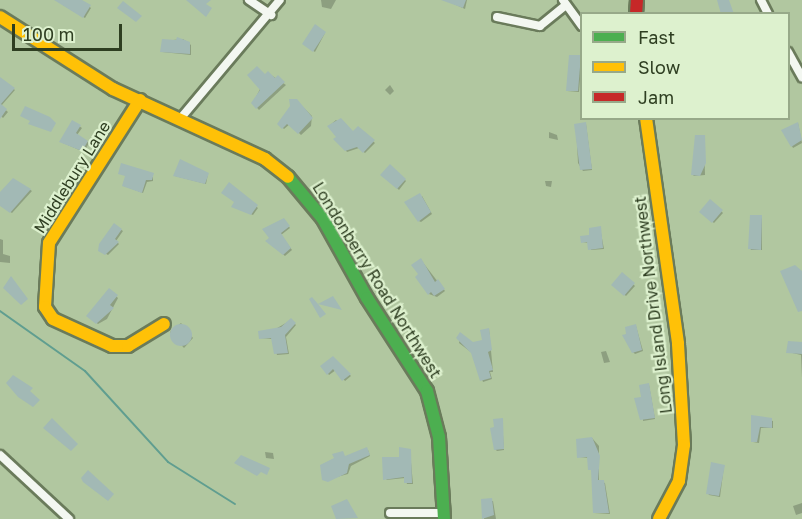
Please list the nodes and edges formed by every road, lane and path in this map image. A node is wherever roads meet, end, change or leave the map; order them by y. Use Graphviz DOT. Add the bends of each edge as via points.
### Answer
graph roads {
  1 [pos="249,0"];
  2 [pos="280,0"];
  3 [pos="564,3"];
  4 [pos="271,15"];
  5 [pos="0,17"];
  6 [pos="497,17"];
  7 [pos="580,23"];
  8 [pos="790,53"];
  9 [pos="802,77"];
  10 [pos="140,100"];
  11 [pos="180,119"];
  12 [pos="646,120"];
  13 [pos="164,324"];
  14 [pos="0,455"];
  15 [pos="390,513"];
  16 [pos="444,516"];
  17 [pos="69,519"];
  18 [pos="659,519"];
  1 -- 4 [label="street"];
  2 -- 4 [label="street"];
  3 -- 6 [label="street" via="540,26"];
  3 -- 7 [label="street"];
  4 -- 11 [label="street"];
  5 -- 10 [label="street, Londonberry Road Northwest" via="93,77"];
  8 -- 9 [label="street"];
  10 -- 11 [label="street, Londonberry Road Northwest"];
  10 -- 13 [label="street, Middlebury Lane" via="52,236 45,276 45,307 53,319 112,346 128,346"];
  11 -- 16 [label="street, Londonberry Road Northwest" via="271,162 298,185 323,219 367,298 428,392 439,437"];
  12 -- 18 [label="street, Long Island Drive Northwest" via="678,344 684,445 679,481"];
  14 -- 17 [label="street"];
  15 -- 16 [label="street"];
}
